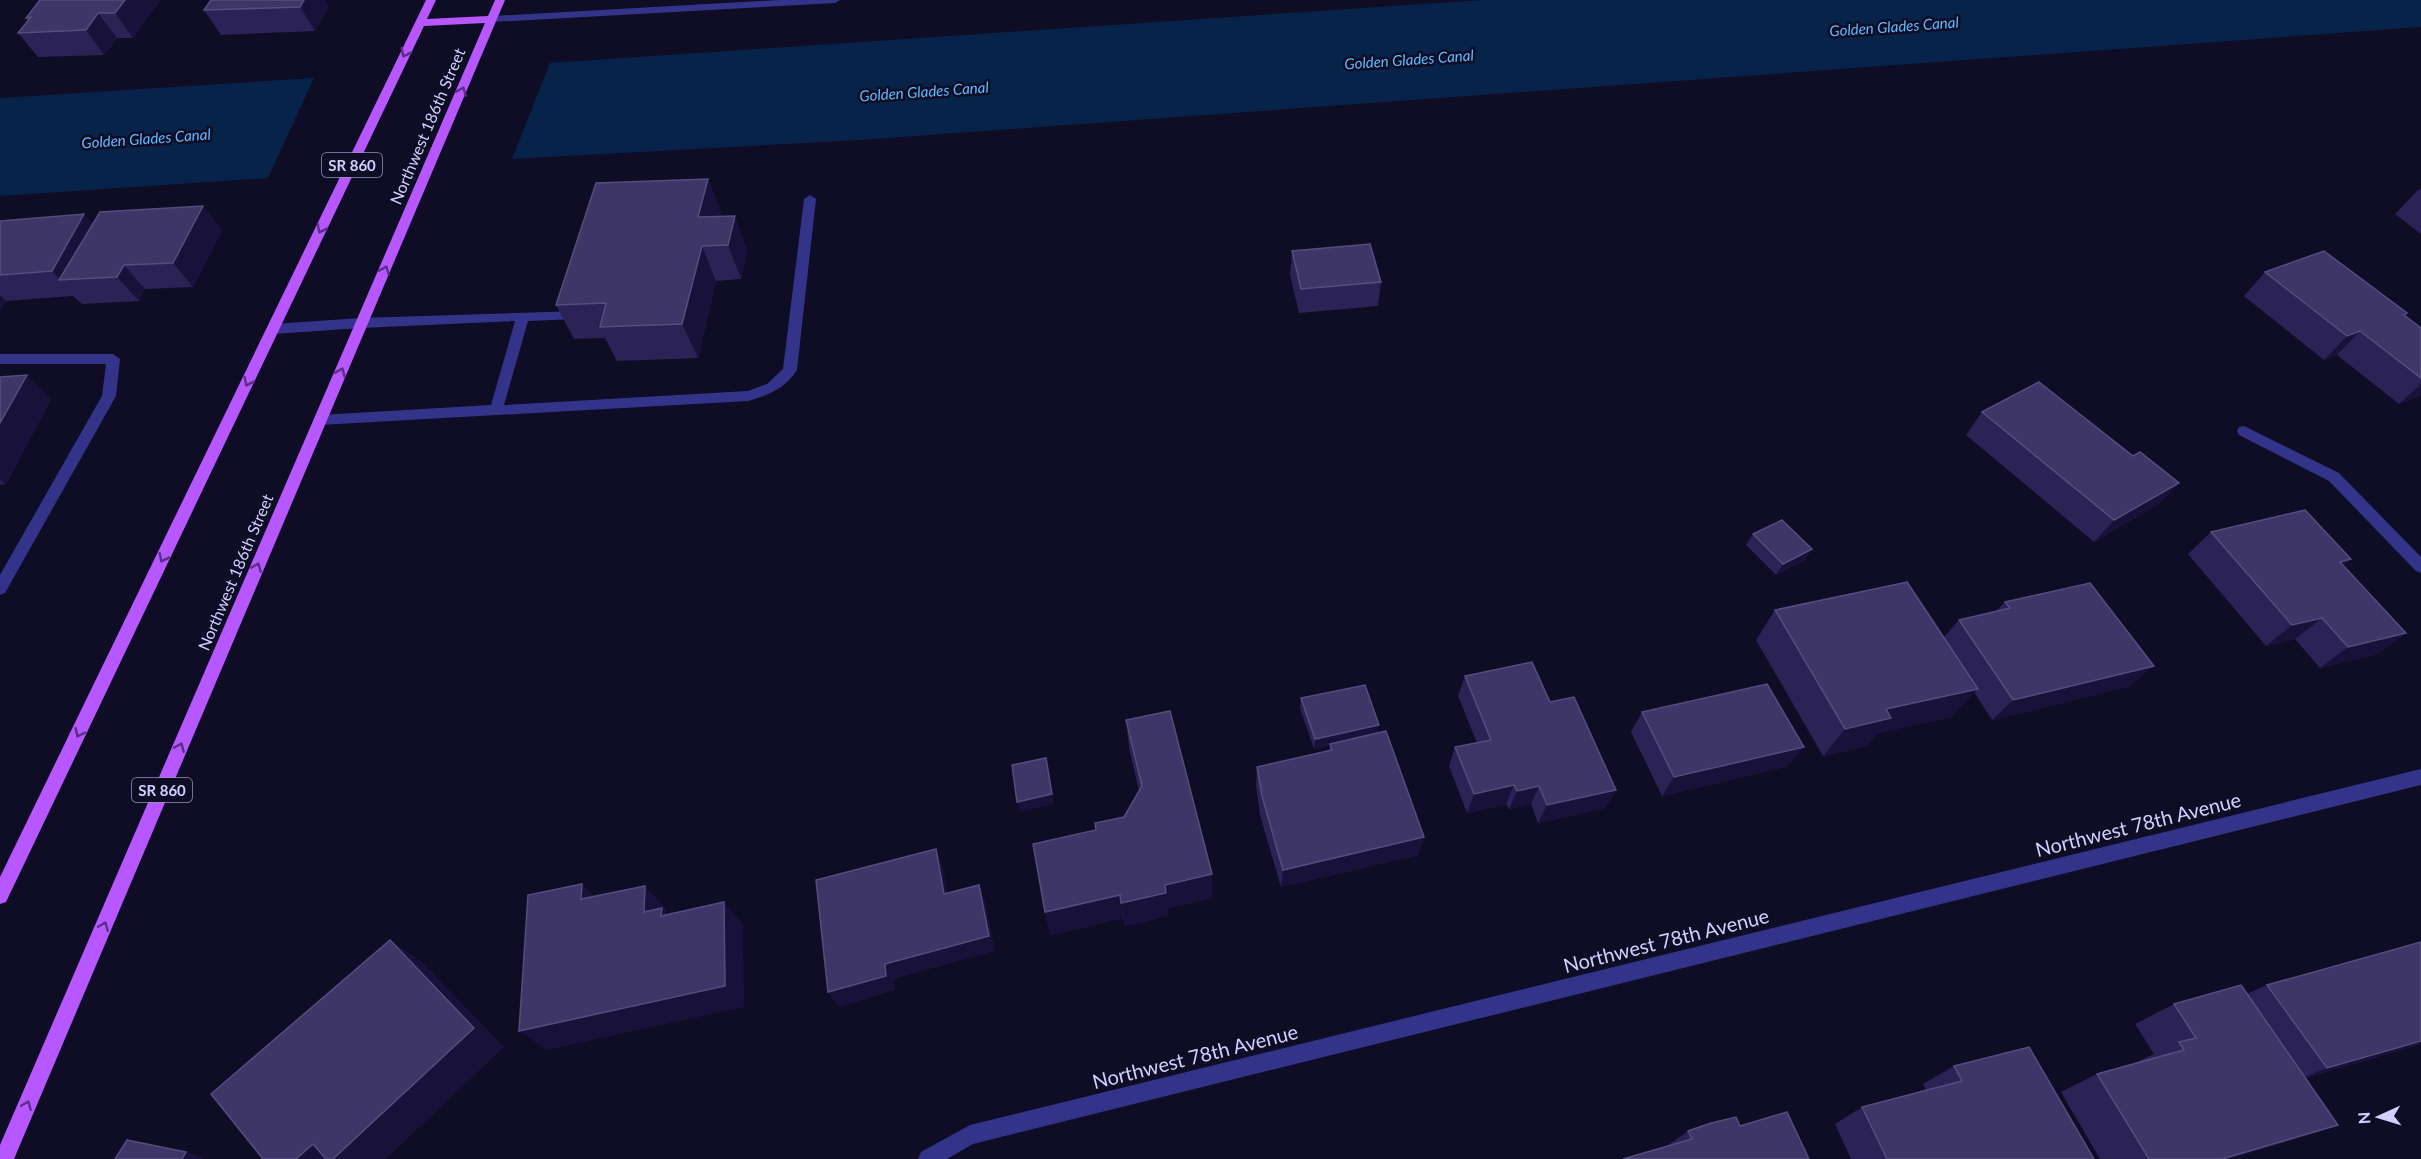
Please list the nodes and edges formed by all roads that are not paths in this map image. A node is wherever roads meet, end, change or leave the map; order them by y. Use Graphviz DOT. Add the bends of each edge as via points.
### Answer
graph roads {
  1 [pos="430,0"];
  2 [pos="501,0"];
  3 [pos="835,0"];
  4 [pos="723,3"];
  5 [pos="493,19"];
  6 [pos="420,23"];
  7 [pos="810,199"];
  8 [pos="575,314"];
  9 [pos="523,316"];
  10 [pos="362,323"];
  11 [pos="273,330"];
  12 [pos="0,359"];
  13 [pos="496,410"];
  14 [pos="320,420"];
  15 [pos="2244,431"];
  16 [pos="2421,567"];
  17 [pos="0,589"];
  18 [pos="2421,777"];
  19 [pos="0,896"];
  20 [pos="4,1159"];
  21 [pos="928,1159"];
  1 -- 6 [label="main road, SR 860"];
  2 -- 5 [label="main road, Northwest 186th Street / SR 860"];
  3 -- 4 [label="street"];
  4 -- 5 [label="street"];
  5 -- 6 [label="main road"];
  10 -- 5 [label="main road, Northwest 186th Street / SR 860, one-way"];
  6 -- 11 [label="main road, SR 860, one-way"];
  7 -- 13 [label="street" via="790,370 780,384 748,396"];
  8 -- 9 [label="street"];
  9 -- 10 [label="street"];
  9 -- 13 [label="street"];
  10 -- 11 [label="street"];
  14 -- 10 [label="main road, Northwest 186th Street / SR 860, one-way"];
  11 -- 19 [label="main road, SR 860, one-way"];
  12 -- 17 [label="street" via="113,359 109,396"];
  13 -- 14 [label="street"];
  20 -- 14 [label="main road, Northwest 186th Street / SR 860, one-way"];
  15 -- 16 [label="street" via="2334,477"];
  18 -- 21 [label="street, Northwest 78th Avenue" via="970,1135"];
}
